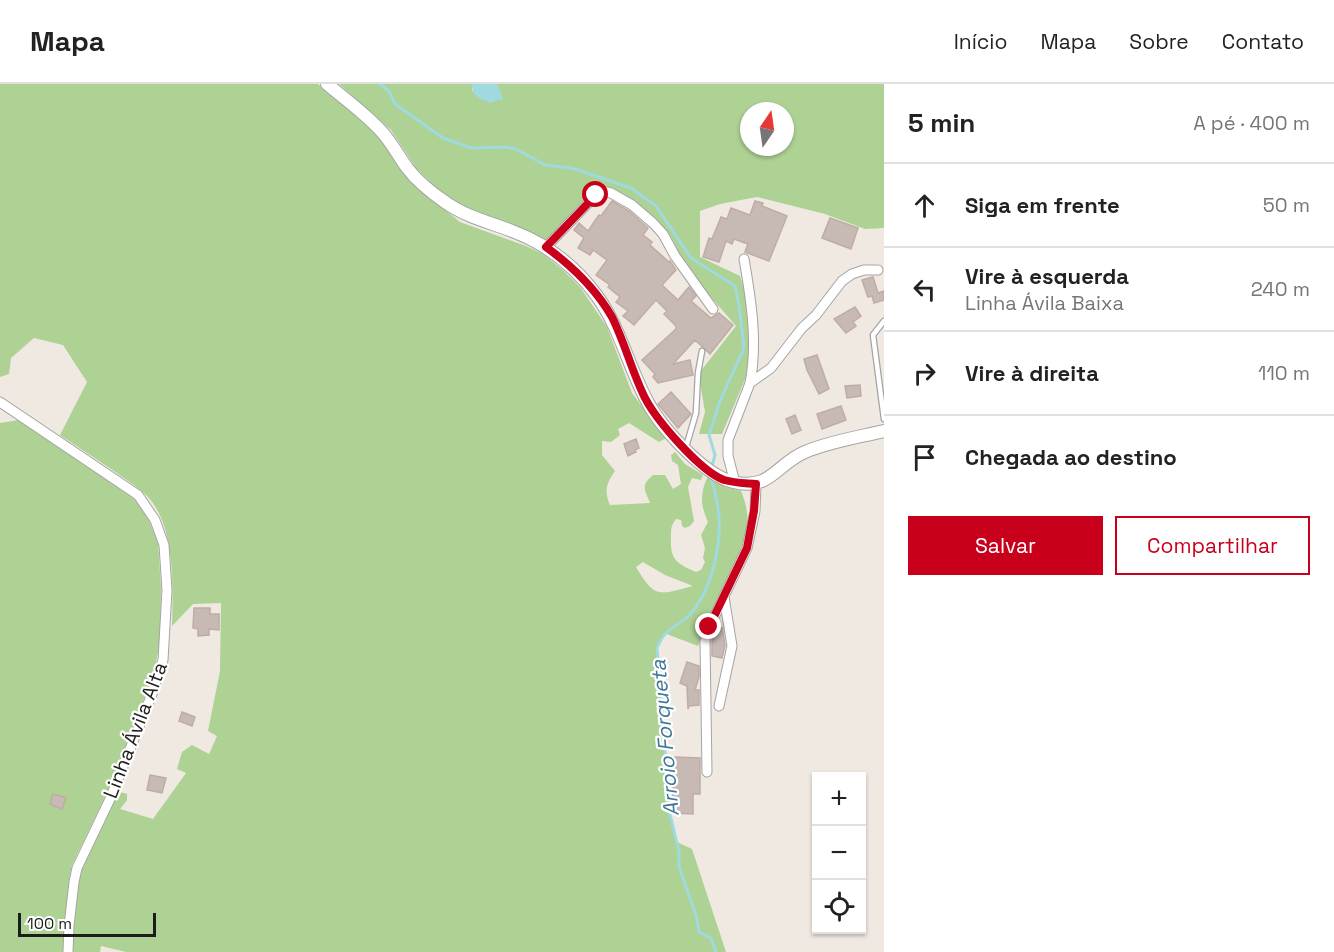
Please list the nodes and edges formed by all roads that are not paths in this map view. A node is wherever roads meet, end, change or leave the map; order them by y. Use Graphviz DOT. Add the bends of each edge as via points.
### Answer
graph roads {
  1 [pos="327,84"];
  2 [pos="546,247"];
  3 [pos="744,259"];
  4 [pos="878,270"];
  5 [pos="713,309"];
  6 [pos="884,321"];
  7 [pos="702,351"];
  8 [pos="750,383"];
  9 [pos="0,402"];
  10 [pos="884,418"];
  11 [pos="884,431"];
  12 [pos="686,449"];
  13 [pos="735,483"];
  14 [pos="756,484"];
  15 [pos="724,597"];
  16 [pos="719,706"];
  17 [pos="706,772"];
  18 [pos="68,952"];
  1 -- 2 [label="street" via="372,122 418,180 447,204"];
  2 -- 5 [label="street" via="596,195 602,191 611,193 663,234"];
  2 -- 12 [label="street" via="580,275 611,316 645,399"];
  3 -- 8 [label="street" via="754,366"];
  4 -- 8 [label="street" via="864,270 842,281 771,368"];
  6 -- 10 [label="lane" via="873,335"];
  7 -- 12 [label="lane" via="696,413"];
  8 -- 13 [label="street" via="728,440"];
  9 -- 18 [label="street, Linha Ávila Alta" via="138,495 155,520 164,545 167,590 163,660 110,799 77,868"];
  11 -- 14 [label="street" via="804,452"];
  12 -- 13 [label="street" via="722,479"];
  13 -- 14 [label="street"];
  14 -- 15 [label="street" via="747,548"];
  15 -- 16 [label="street" via="732,646"];
  15 -- 17 [label="street" via="705,641"];
}
